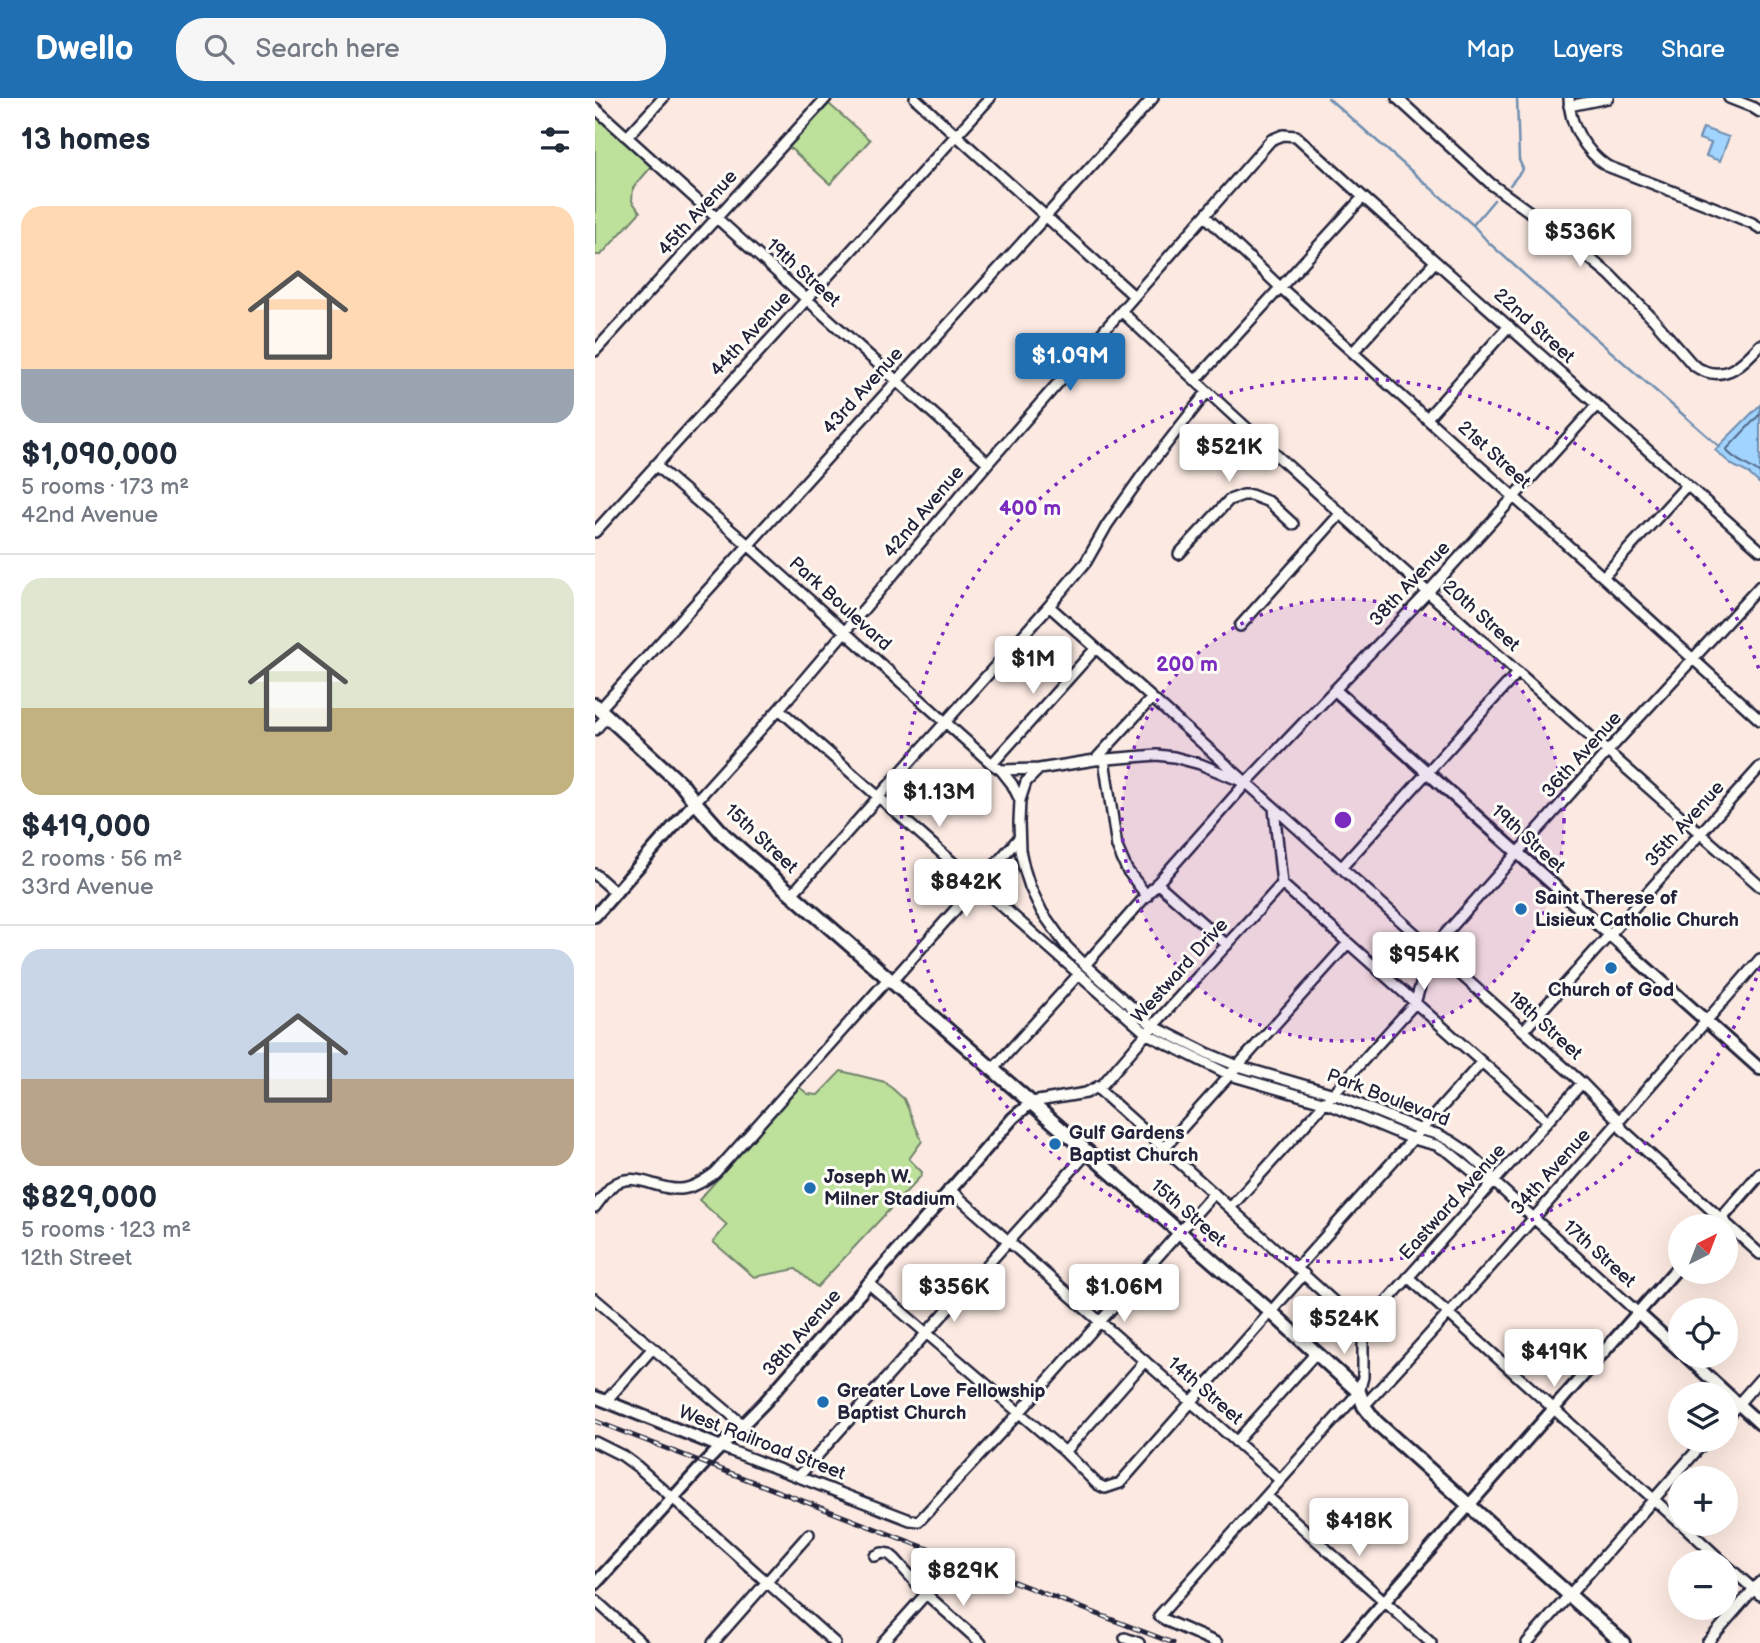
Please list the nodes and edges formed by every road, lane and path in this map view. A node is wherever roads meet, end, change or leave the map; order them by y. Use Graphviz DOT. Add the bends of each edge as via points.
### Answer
graph roads {
  1 [pos="663,98"];
  2 [pos="826,98"];
  3 [pos="915,98"];
  4 [pos="991,98"];
  5 [pos="1153,98"];
  6 [pos="1397,98"];
  7 [pos="1608,98"];
  8 [pos="1729,98"];
  9 [pos="1569,102"];
  10 [pos="595,108"];
  11 [pos="1760,112"];
  12 [pos="956,135"];
  13 [pos="1283,135"];
  14 [pos="627,137"];
  15 [pos="1363,197"];
  16 [pos="1046,216"];
  17 [pos="1205,216"];
  18 [pos="717,218"];
  19 [pos="1760,228"];
  20 [pos="1435,262"];
  21 [pos="1280,287"];
  22 [pos="1134,296"];
  23 [pos="806,300"];
  24 [pos="1121,311"];
  25 [pos="1509,326"];
  26 [pos="1760,345"];
  27 [pos="595,351"];
  28 [pos="1353,352"];
  29 [pos="897,380"];
  30 [pos="1195,381"];
  31 [pos="1207,391"];
  32 [pos="1597,405"];
  33 [pos="1427,418"];
  34 [pos="988,463"];
  35 [pos="655,465"];
  36 [pos="1687,485"];
  37 [pos="1514,496"];
  38 [pos="1341,513"];
  39 [pos="1293,524"];
  40 [pos="595,532"];
  41 [pos="747,544"];
  42 [pos="1760,550"];
  43 [pos="1179,554"];
  44 [pos="1603,577"];
  45 [pos="1760,586"];
  46 [pos="1428,592"];
  47 [pos="1049,606"];
  48 [pos="1240,626"];
  49 [pos="844,632"];
  50 [pos="1096,648"];
  51 [pos="1693,659"];
  52 [pos="1518,672"];
  53 [pos="1336,691"];
  54 [pos="1152,698"];
  55 [pos="779,709"];
  56 [pos="601,710"];
  57 [pos="1760,720"];
  58 [pos="944,722"];
  59 [pos="595,730"];
  60 [pos="1608,751"];
  61 [pos="1100,760"];
  62 [pos="992,764"];
  63 [pos="1760,767"];
  64 [pos="1039,769"];
  65 [pos="1001,770"];
  66 [pos="1427,772"];
  67 [pos="1247,783"];
  68 [pos="879,796"];
  69 [pos="1020,800"];
  70 [pos="695,802"];
  71 [pos="1274,808"];
  72 [pos="1700,833"];
  73 [pos="1019,838"];
  74 [pos="1519,853"];
  75 [pos="1341,868"];
  76 [pos="595,874"];
  77 [pos="1157,883"];
  78 [pos="978,884"];
  79 [pos="1282,884"];
  80 [pos="1760,886"];
  81 [pos="616,893"];
  82 [pos="792,894"];
  83 [pos="1147,896"];
  84 [pos="595,916"];
  85 [pos="1609,936"];
  86 [pos="1348,943"];
  87 [pos="1227,945"];
  88 [pos="1432,949"];
  89 [pos="1760,958"];
  90 [pos="1082,970"];
  91 [pos="890,980"];
  92 [pos="1415,1003"];
  93 [pos="1706,1021"];
  94 [pos="1153,1026"];
  95 [pos="1524,1030"];
  96 [pos="1147,1034"];
  97 [pos="1482,1062"];
  98 [pos="1238,1066"];
  99 [pos="993,1069"];
  100 [pos="1760,1069"];
  101 [pos="1230,1075"];
  102 [pos="1582,1083"];
  103 [pos="1097,1088"];
  104 [pos="1334,1094"];
  105 [pos="1032,1102"];
  106 [pos="1326,1103"];
  107 [pos="1548,1121"];
  108 [pos="1619,1121"];
  109 [pos="1421,1130"];
  110 [pos="1413,1139"];
  111 [pos="1164,1148"];
  112 [pos="1088,1152"];
  113 [pos="1760,1174"];
  114 [pos="1494,1182"];
  115 [pos="949,1189"];
  116 [pos="1214,1193"];
  117 [pos="595,1207"];
  118 [pos="1230,1208"];
  119 [pos="1708,1214"];
  120 [pos="1725,1214"];
  121 [pos="1533,1218"];
  122 [pos="1180,1231"];
  123 [pos="1738,1238"];
  124 [pos="1008,1241"];
  125 [pos="1760,1254"];
  126 [pos="1301,1271"];
  127 [pos="1408,1277"];
  128 [pos="1668,1278"];
  129 [pos="868,1283"];
  130 [pos="595,1299"];
  131 [pos="1271,1312"];
  132 [pos="1637,1312"];
  133 [pos="1449,1314"];
  134 [pos="1100,1322"];
  135 [pos="1363,1328"];
  136 [pos="926,1334"];
  137 [pos="1668,1340"];
  138 [pos="652,1349"];
  139 [pos="1316,1353"];
  140 [pos="1145,1361"];
  141 [pos="1699,1368"];
  142 [pos="1760,1379"];
  143 [pos="1714,1382"];
  144 [pos="1359,1392"];
  145 [pos="595,1397"];
  146 [pos="606,1401"];
  147 [pos="1190,1402"];
  148 [pos="1738,1404"];
  149 [pos="1364,1406"];
  150 [pos="1553,1409"];
  151 [pos="1019,1413"];
  152 [pos="742,1424"];
  153 [pos="1760,1424"];
  154 [pos="595,1442"];
  155 [pos="1236,1442"];
  156 [pos="721,1447"];
  157 [pos="1065,1452"];
  158 [pos="1695,1452"];
  159 [pos="799,1476"];
  160 [pos="1280,1480"];
  161 [pos="1267,1496"];
  162 [pos="673,1497"];
  163 [pos="1654,1499"];
  164 [pos="1470,1506"];
  165 [pos="1668,1511"];
  166 [pos="809,1534"];
  167 [pos="1695,1536"];
  168 [pos="1711,1550"];
  169 [pos="875,1556"];
  170 [pos="1738,1573"];
  171 [pos="767,1582"];
  172 [pos="595,1584"];
  173 [pos="1758,1589"];
  174 [pos="926,1594"];
  175 [pos="1570,1595"];
  176 [pos="595,1600"];
  177 [pos="1385,1601"];
  178 [pos="1125,1638"];
  179 [pos="642,1643"];
  180 [pos="713,1643"];
  181 [pos="835,1643"];
  182 [pos="882,1643"];
  183 [pos="981,1643"];
  184 [pos="1139,1643"];
  185 [pos="1217,1643"];
  186 [pos="1348,1643"];
  187 [pos="1431,1643"];
  188 [pos="1527,1643"];
  189 [pos="1623,1643"];
  190 [pos="1707,1643"];
  1 -- 14 [label="street"];
  2 -- 18 [label="street, 45th Avenue"];
  3 -- 12 [label="street"];
  4 -- 12 [label="street, 44th Avenue"];
  5 -- 16 [label="street, 43rd Avenue"];
  6 -- 26 [label="street" via="1499,190 1610,275 1693,365 1715,373 1731,371"];
  7 -- 9 [label="street"];
  8 -- 11 [label="street"];
  9 -- 19 [label="street" via="1585,145 1607,166"];
  10 -- 14 [label="street, 19th Street"];
  12 -- 16 [label="street"];
  12 -- 23 [label="street, 44th Avenue"];
  13 -- 15 [label="street, 22nd Street" via="1296,136"];
  13 -- 17 [label="street, 42nd Avenue" via="1271,140"];
  14 -- 18 [label="street, 19th Street"];
  15 -- 20 [label="street, 22nd Street"];
  15 -- 21 [label="street"];
  16 -- 22 [label="street"];
  16 -- 29 [label="street, 43rd Avenue"];
  17 -- 21 [label="street, 21st Street"];
  17 -- 22 [label="street, 42nd Avenue"];
  18 -- 23 [label="street, 19th Street"];
  18 -- 27 [label="street, 45th Avenue"];
  20 -- 25 [label="street, 22nd Street"];
  20 -- 28 [label="street"];
  21 -- 28 [label="street, 21st Street"];
  21 -- 30 [label="street"];
  22 -- 24 [label="street, 42nd Avenue"];
  23 -- 29 [label="street, 19th Street"];
  23 -- 35 [label="street, 44th Avenue"];
  24 -- 30 [label="street, 20th Street"];
  24 -- 34 [label="street, 42nd Avenue"];
  25 -- 32 [label="street, 22nd Street"];
  25 -- 33 [label="street"];
  28 -- 33 [label="street, 21st Street"];
  29 -- 34 [label="street, 19th Street"];
  29 -- 41 [label="street, 43rd Avenue"];
  30 -- 31 [label="street, 20th Street"];
  31 -- 38 [label="street, 20th Street"];
  31 -- 47 [label="street" via="1143,474 1086,562"];
  32 -- 36 [label="street, 22nd Street"];
  32 -- 37 [label="street, 38th Avenue"];
  33 -- 37 [label="street, 21st Street"];
  34 -- 49 [label="street, 42nd Avenue"];
  35 -- 40 [label="street, 44th Avenue"];
  35 -- 41 [label="street, Park Boulevard"];
  36 -- 42 [label="street, 22nd Street"];
  36 -- 44 [label="street"];
  37 -- 44 [label="street, 21st Street"];
  37 -- 46 [label="street, 38th Avenue"];
  38 -- 46 [label="street, 20th Street"];
  38 -- 48 [label="street"];
  39 -- 43 [label="street" via="1269,502 1244,495 1229,500"];
  41 -- 49 [label="street, Park Boulevard"];
  41 -- 56 [label="street, 43rd Avenue"];
  44 -- 51 [label="street, 21st Street"];
  45 -- 51 [label="street, 36th Avenue"];
  46 -- 52 [label="street, 20th Street"];
  46 -- 53 [label="street, 38th Avenue"];
  47 -- 50 [label="street, 18th Street"];
  47 -- 58 [label="street"];
  49 -- 55 [label="street, 42nd Avenue"];
  49 -- 58 [label="street, Park Boulevard"];
  50 -- 54 [label="street, 18th Street"];
  50 -- 62 [label="street"];
  51 -- 57 [label="street, 21st Street"];
  51 -- 60 [label="street, 36th Avenue"];
  52 -- 60 [label="street, 20th Street"];
  52 -- 66 [label="street"];
  53 -- 66 [label="street, 19th Street"];
  53 -- 67 [label="street, 38th Avenue"];
  54 -- 61 [label="street"];
  54 -- 67 [label="street, 18th Street"];
  55 -- 68 [label="street"];
  55 -- 70 [label="street, 42nd Avenue"];
  56 -- 59 [label="street, 43rd Avenue"];
  56 -- 70 [label="main road, 15th Street"];
  58 -- 62 [label="street, Park Boulevard"];
  58 -- 68 [label="street"];
  60 -- 72 [label="street, 20th Street"];
  60 -- 74 [label="street, 36th Avenue"];
  61 -- 64 [label="street"];
  61 -- 67 [label="street" via="1174,757"];
  61 -- 83 [label="street" via="1117,847"];
  62 -- 65 [label="street, Park Boulevard"];
  63 -- 72 [label="street, 35th Avenue"];
  64 -- 65 [label="street"];
  64 -- 69 [label="street, Park Boulevard" via="1026,782"];
  65 -- 69 [label="street, Park Boulevard"];
  66 -- 74 [label="street, 19th Street"];
  66 -- 75 [label="street"];
  67 -- 71 [label="street, 18th Street"];
  67 -- 77 [label="street, 38th Avenue"];
  68 -- 78 [label="street"];
  68 -- 82 [label="street"];
  69 -- 73 [label="street, Park Boulevard"];
  70 -- 81 [label="street, 42nd Avenue"];
  70 -- 82 [label="main road, 15th Street"];
  71 -- 75 [label="street, 18th Street"];
  71 -- 79 [label="street"];
  72 -- 80 [label="street, 20th Street"];
  72 -- 85 [label="street, 35th Avenue"];
  73 -- 78 [label="street"];
  73 -- 90 [label="street, Park Boulevard" via="1035,900"];
  74 -- 85 [label="street, 19th Street"];
  74 -- 88 [label="street, 36th Avenue"];
  75 -- 88 [label="street, 18th Street"];
  76 -- 81 [label="street"];
  77 -- 83 [label="street, 38th Avenue"];
  77 -- 87 [label="street"];
  78 -- 90 [label="street"];
  78 -- 91 [label="street"];
  79 -- 86 [label="street"];
  79 -- 87 [label="street, Westward Drive"];
  81 -- 84 [label="street, 42nd Avenue"];
  82 -- 91 [label="main road, 15th Street"];
  83 -- 90 [label="street, 38th Avenue"];
  85 -- 93 [label="street, 19th Street"];
  85 -- 95 [label="street, 35th Avenue"];
  86 -- 92 [label="street"];
  86 -- 98 [label="street"];
  87 -- 94 [label="street, Westward Drive"];
  88 -- 92 [label="street"];
  88 -- 95 [label="street, 18th Street"];
  89 -- 93 [label="street, 34th Avenue"];
  90 -- 94 [label="street, Park Boulevard"];
  90 -- 96 [label="street, Park Boulevard"];
  90 -- 99 [label="street, 38th Avenue"];
  91 -- 99 [label="main road, 15th Street"];
  91 -- 117 [label="street" via="715,1173 680,1189 637,1179 621,1181"];
  92 -- 97 [label="street"];
  92 -- 104 [label="street"];
  93 -- 100 [label="street, 19th Street"];
  93 -- 108 [label="street, 34th Avenue"];
  94 -- 96 [label="street, Westward Drive"];
  94 -- 98 [label="street, Park Boulevard"];
  95 -- 102 [label="street, 18th Street"];
  96 -- 101 [label="street, Park Boulevard"];
  96 -- 103 [label="street, Westward Drive"];
  97 -- 107 [label="street"];
  97 -- 109 [label="street"];
  98 -- 101 [label="street"];
  98 -- 104 [label="street, Park Boulevard"];
  99 -- 105 [label="main road, 15th Street"];
  101 -- 106 [label="street, Park Boulevard"];
  101 -- 111 [label="street"];
  102 -- 107 [label="street, Eastward Avenue"];
  102 -- 108 [label="street, 18th Street"];
  103 -- 105 [label="street"];
  103 -- 111 [label="street"];
  104 -- 106 [label="street"];
  104 -- 109 [label="street, Park Boulevard"];
  105 -- 112 [label="main road, 15th Street"];
  105 -- 115 [label="street, 38th Avenue"];
  106 -- 110 [label="street, Park Boulevard"];
  106 -- 118 [label="street"];
  107 -- 114 [label="street, Eastward Avenue"];
  108 -- 119 [label="street, 18th Street"];
  108 -- 121 [label="street, 34th Avenue"];
  109 -- 110 [label="street"];
  109 -- 114 [label="street, Park Boulevard" via="1458,1145"];
  110 -- 114 [label="street, Park Boulevard" via="1443,1148 1482,1179"];
  110 -- 126 [label="street"];
  111 -- 116 [label="street"];
  112 -- 122 [label="main road, 15th Street"];
  112 -- 124 [label="street"];
  113 -- 120 [label="street"];
  114 -- 121 [label="street, 17th Street"];
  114 -- 127 [label="street, Eastward Avenue"];
  115 -- 124 [label="street, 14th Street"];
  115 -- 129 [label="street, 38th Avenue"];
  116 -- 118 [label="street"];
  116 -- 122 [label="street"];
  118 -- 126 [label="street"];
  121 -- 132 [label="street, 17th Street"];
  121 -- 133 [label="street, 34th Avenue"];
  122 -- 131 [label="main road, 15th Street"];
  122 -- 134 [label="street"];
  123 -- 125 [label="street, 18th Street"];
  124 -- 134 [label="street, 14th Street"];
  124 -- 136 [label="street"];
  126 -- 131 [label="street"];
  126 -- 135 [label="street"];
  127 -- 133 [label="street"];
  127 -- 135 [label="street, Eastward Avenue"];
  128 -- 132 [label="street"];
  129 -- 136 [label="street"];
  129 -- 152 [label="street, 38th Avenue"];
  130 -- 138 [label="street"];
  131 -- 139 [label="main road, 15th Street"];
  131 -- 147 [label="street"];
  132 -- 137 [label="street, 17th Street"];
  132 -- 150 [label="street"];
  133 -- 149 [label="street, 34th Avenue"];
  133 -- 150 [label="street"];
  134 -- 140 [label="street, 14th Street"];
  134 -- 151 [label="street"];
  135 -- 144 [label="street"];
  136 -- 151 [label="street"];
  136 -- 159 [label="street"];
  138 -- 146 [label="street"];
  138 -- 152 [label="street"];
  139 -- 144 [label="main road, 15th Street"];
  139 -- 155 [label="street"];
  140 -- 147 [label="street, 14th Street"];
  140 -- 157 [label="street"];
  141 -- 143 [label="street"];
  142 -- 148 [label="street"];
  144 -- 149 [label="main road, 15th Street"];
  144 -- 160 [label="street"];
  145 -- 146 [label="street, West Railroad Street"];
  146 -- 156 [label="street, West Railroad Street"];
  147 -- 155 [label="street, 14th Street"];
  147 -- 157 [label="street" via="1120,1483 1105,1488 1097,1484"];
  148 -- 153 [label="street"];
  149 -- 164 [label="main road, 15th Street"];
  150 -- 163 [label="street"];
  150 -- 164 [label="street"];
  151 -- 157 [label="street"];
  151 -- 159 [label="street, West Railroad Street" via="917,1521"];
  152 -- 156 [label="street, 38th Avenue"];
  154 -- 162 [label="street" via="638,1466"];
  155 -- 160 [label="street, 14th Street"];
  156 -- 159 [label="street, West Railroad Street"];
  156 -- 162 [label="street, 38th Avenue"];
  158 -- 163 [label="street"];
  160 -- 161 [label="street"];
  161 -- 177 [label="street"];
  161 -- 185 [label="street" via="1159,1616"];
  162 -- 171 [label="street"];
  162 -- 172 [label="street, 38th Avenue"];
  163 -- 165 [label="street"];
  163 -- 175 [label="street"];
  164 -- 175 [label="main road, 15th Street"];
  164 -- 177 [label="street"];
  166 -- 171 [label="street"];
  167 -- 168 [label="street"];
  169 -- 174 [label="street" via="889,1554"];
  170 -- 173 [label="street"];
  171 -- 180 [label="street"];
  171 -- 181 [label="street"];
  173 -- 190 [label="street"];
  174 -- 182 [label="street"];
  174 -- 183 [label="street"];
  175 -- 188 [label="street"];
  175 -- 189 [label="main road, 15th Street"];
  176 -- 179 [label="street"];
  177 -- 186 [label="street"];
  177 -- 187 [label="street"];
  178 -- 184 [label="street"];
}
